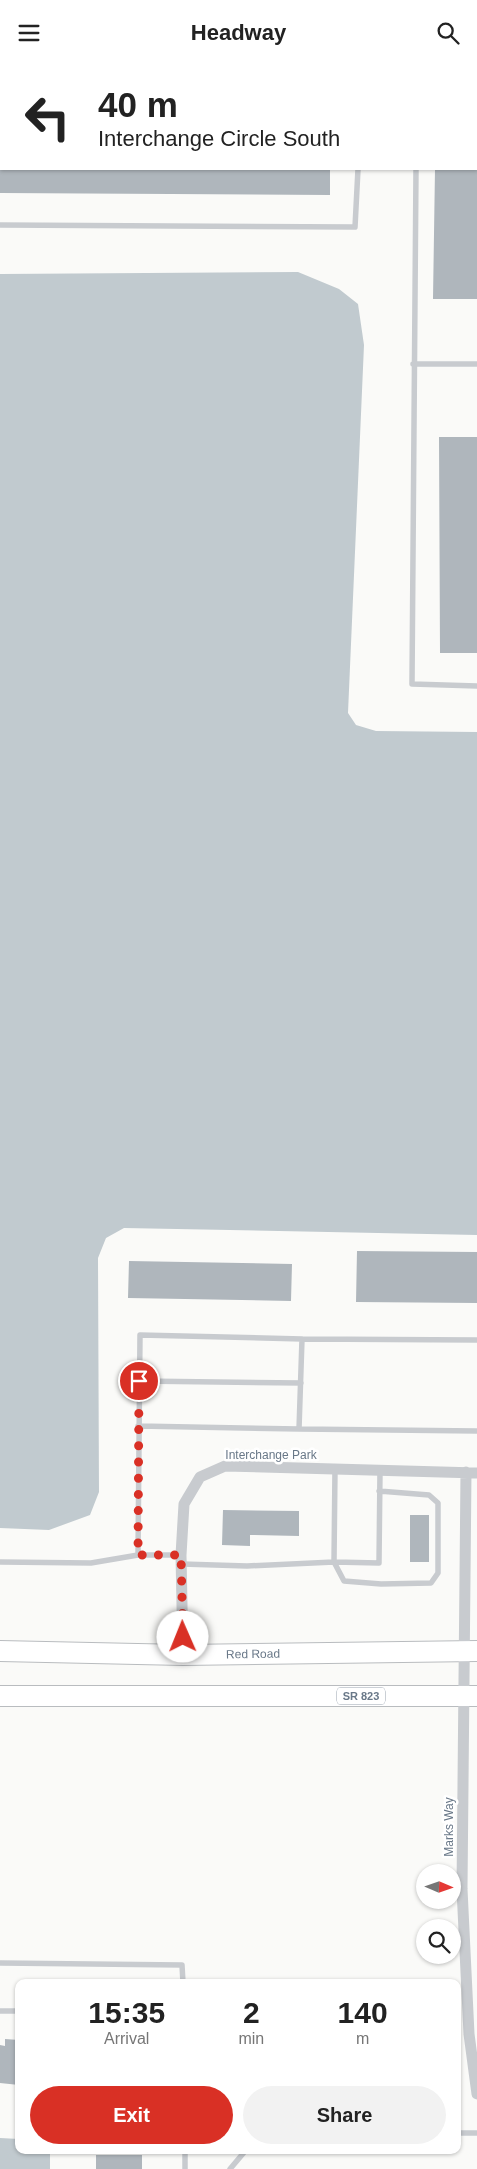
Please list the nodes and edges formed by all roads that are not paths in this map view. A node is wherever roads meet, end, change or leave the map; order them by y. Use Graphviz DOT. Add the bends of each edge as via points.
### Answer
graph roads {
  1 [pos="358,170"];
  2 [pos="416,170"];
  3 [pos="0,225"];
  4 [pos="413,364"];
  5 [pos="477,364"];
  6 [pos="477,685"];
  7 [pos="302,1339"];
  8 [pos="477,1341"];
  9 [pos="139,1381"];
  10 [pos="300,1383"];
  11 [pos="138,1426"];
  12 [pos="299,1429"];
  13 [pos="477,1431"];
  14 [pos="334,1469"];
  15 [pos="380,1471"];
  16 [pos="472,1473"];
  17 [pos="379,1491"];
  18 [pos="138,1555"];
  19 [pos="182,1560"];
  20 [pos="0,1562"];
  21 [pos="334,1562"];
  22 [pos="0,1651"];
  23 [pos="471,1651"];
  24 [pos="183,1655"];
  25 [pos="0,1696"];
  26 [pos="471,1696"];
  27 [pos="0,1963"];
  28 [pos="183,1979"];
  29 [pos="0,2011"];
  30 [pos="15,2011"];
  31 [pos="476,2075"];
  32 [pos="477,2094"];
  33 [pos="461,2133"];
  34 [pos="477,2133"];
  35 [pos="185,2154"];
  36 [pos="243,2154"];
  37 [pos="185,2169"];
  38 [pos="230,2169"];
  1 -- 3 [label="lane" via="356,227"];
  2 -- 4 [label="lane"];
  4 -- 5 [label="lane"];
  4 -- 6 [label="lane" via="412,684"];
  7 -- 8 [label="lane"];
  7 -- 9 [label="lane" via="140,1335"];
  7 -- 10 [label="lane"];
  9 -- 10 [label="lane"];
  9 -- 11 [label="lane"];
  10 -- 12 [label="lane"];
  11 -- 12 [label="lane"];
  11 -- 18 [label="lane"];
  12 -- 13 [label="lane"];
  14 -- 15 [label="street, Interchange Park"];
  14 -- 19 [label="street, Interchange Park" via="225,1467 200,1477 184,1504"];
  14 -- 21 [label="lane"];
  15 -- 16 [label="street, Interchange Park"];
  15 -- 17 [label="lane"];
  16 -- 23 [label="street, Interchange Park"];
  17 -- 21 [label="lane" via="379,1563"];
  17 -- 21 [label="lane" via="429,1495 438,1503 438,1573 430,1583 344,1581"];
  18 -- 19 [label="lane"];
  18 -- 20 [label="lane" via="91,1563"];
  19 -- 21 [label="lane" via="247,1566"];
  19 -- 24 [label="street, Interchange Park"];
  22 -- 24 [label="highway, Red Road"];
  23 -- 24 [label="highway, Red Road"];
  23 -- 26 [label="street, Interchange Park"];
  25 -- 26 [label="highway, SR 823"];
  26 -- 31 [label="street, Marks Way" via="462,1889 469,2035"];
  27 -- 28 [label="lane" via="182,1965"];
  29 -- 30 [label="lane"];
  31 -- 32 [label="street, Marks Way"];
  33 -- 34 [label="lane"];
  35 -- 37 [label="lane"];
  36 -- 38 [label="lane"];
}
